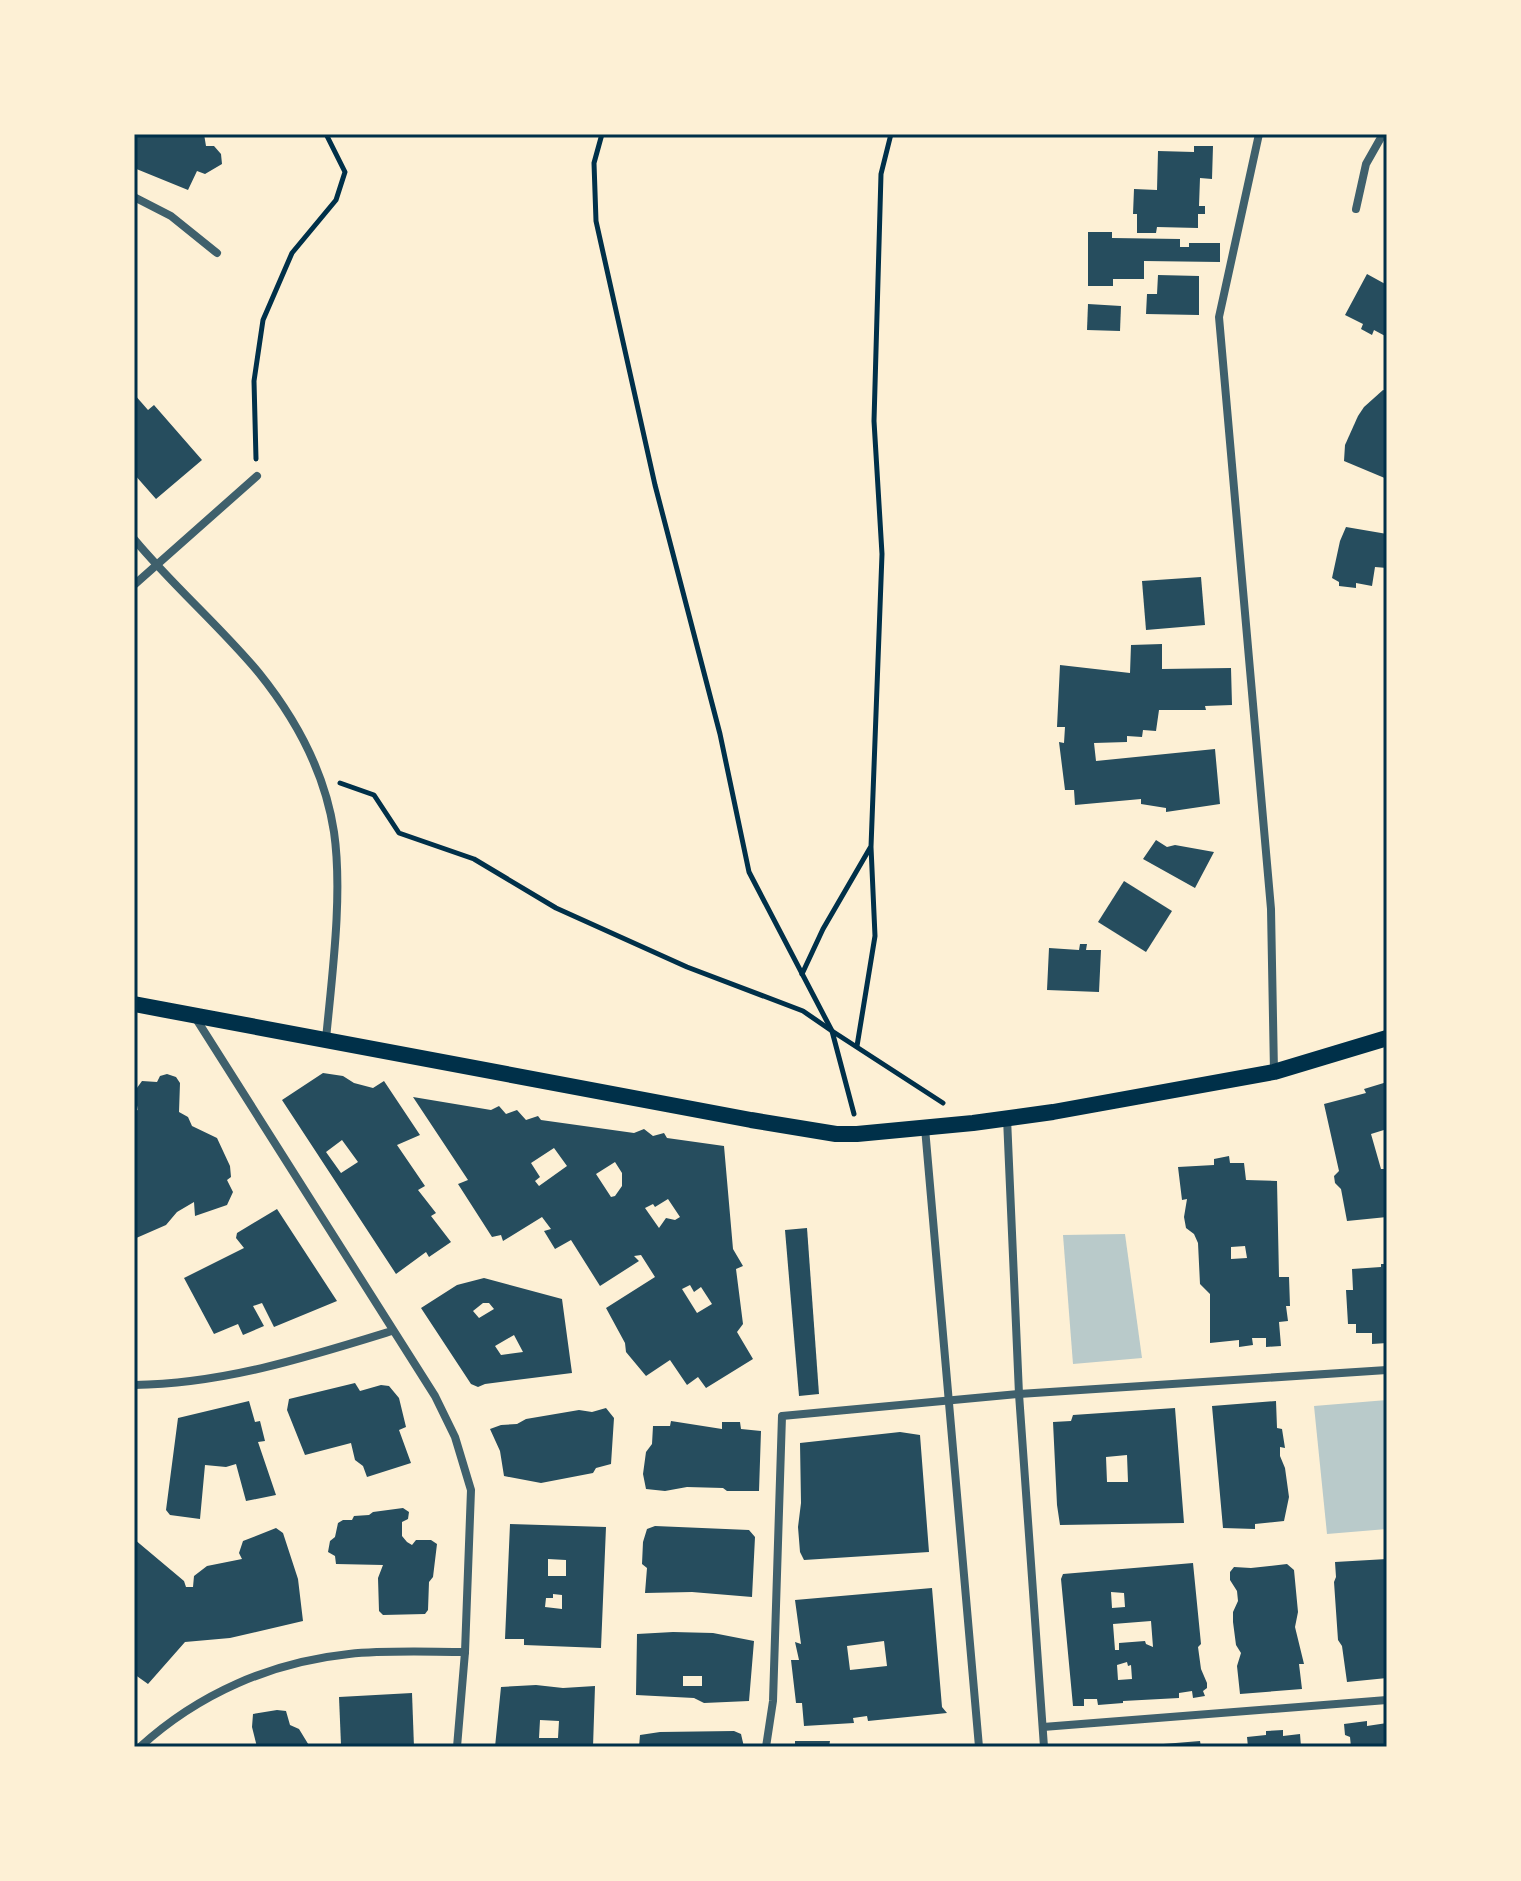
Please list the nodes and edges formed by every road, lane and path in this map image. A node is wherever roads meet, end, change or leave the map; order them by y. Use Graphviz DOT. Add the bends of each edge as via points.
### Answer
graph roads {
  1 [pos="326,134"];
  2 [pos="602,134"];
  3 [pos="891,134"];
  4 [pos="1259,134"];
  5 [pos="1383,134"];
  6 [pos="134,197"];
  7 [pos="1356,209"];
  8 [pos="217,253"];
  9 [pos="257,476"];
  10 [pos="134,539"];
  11 [pos="157,567"];
  12 [pos="134,585"];
  13 [pos="320,777"];
  14 [pos="871,847"];
  15 [pos="802,974"];
  16 [pos="134,1004"];
  17 [pos="194,1015"];
  18 [pos="832,1031"];
  19 [pos="1387,1038"];
  20 [pos="326,1039"];
  21 [pos="857,1046"];
  22 [pos="1274,1072"];
  23 [pos="1007,1118"];
  24 [pos="973,1123"];
  25 [pos="925,1128"];
  26 [pos="857,1134"];
  27 [pos="392,1331"];
  28 [pos="1387,1370"];
  29 [pos="134,1385"];
  30 [pos="1019,1394"];
  31 [pos="948,1401"];
  32 [pos="465,1652"];
  33 [pos="1387,1700"];
  34 [pos="1043,1727"];
  35 [pos="140,1747"];
  36 [pos="457,1747"];
  37 [pos="766,1747"];
  38 [pos="979,1747"];
  39 [pos="1044,1747"];
  1 -- 9 [label="path" via="345,172 336,200 292,253 263,320 254,381"];
  2 -- 15 [label="path" via="594,163 596,221 655,485 720,734 749,872"];
  3 -- 14 [label="path" via="881,174 874,421 882,554"];
  4 -- 22 [label="street" via="1219,317 1271,909"];
  5 -- 7 [label="street" via="1366,164"];
  6 -- 8 [label="street" via="171,216"];
  9 -- 11 [label="street"];
  10 -- 11 [label="street"];
  11 -- 12 [label="street"];
  11 -- 13 [label="street" via="276,694"];
  13 -- 18 [label="path" via="374,795 399,833 474,859 556,908 687,967 803,1011"];
  13 -- 20 [label="street" via="334,834 336,883"];
  14 -- 15 [label="path"];
  14 -- 21 [label="path" via="875,936"];
  15 -- 18 [label="path"];
  16 -- 17 [label="main road"];
  17 -- 20 [label="main road"];
  17 -- 27 [label="street"];
  18 -- 21 [label="path"];
  18 -- 26 [label="path"];
  19 -- 22 [label="main road"];
  20 -- 26 [label="main road" via="751,1120"];
  21 -- 24 [label="path"];
  22 -- 23 [label="main road"];
  23 -- 24 [label="main road"];
  23 -- 30 [label="street"];
  24 -- 25 [label="main road"];
  25 -- 26 [label="main road"];
  25 -- 31 [label="street"];
  27 -- 29 [label="street" via="231,1375"];
  27 -- 32 [label="street" via="447,1417 465,1462 471,1490"];
  28 -- 30 [label="street"];
  30 -- 31 [label="street"];
  30 -- 34 [label="street"];
  31 -- 37 [label="street" via="782,1416 773,1701"];
  31 -- 38 [label="street"];
  32 -- 35 [label="street" via="350,1654 274,1668 196,1704"];
  32 -- 36 [label="street"];
  33 -- 34 [label="street"];
  34 -- 39 [label="street"];
}
